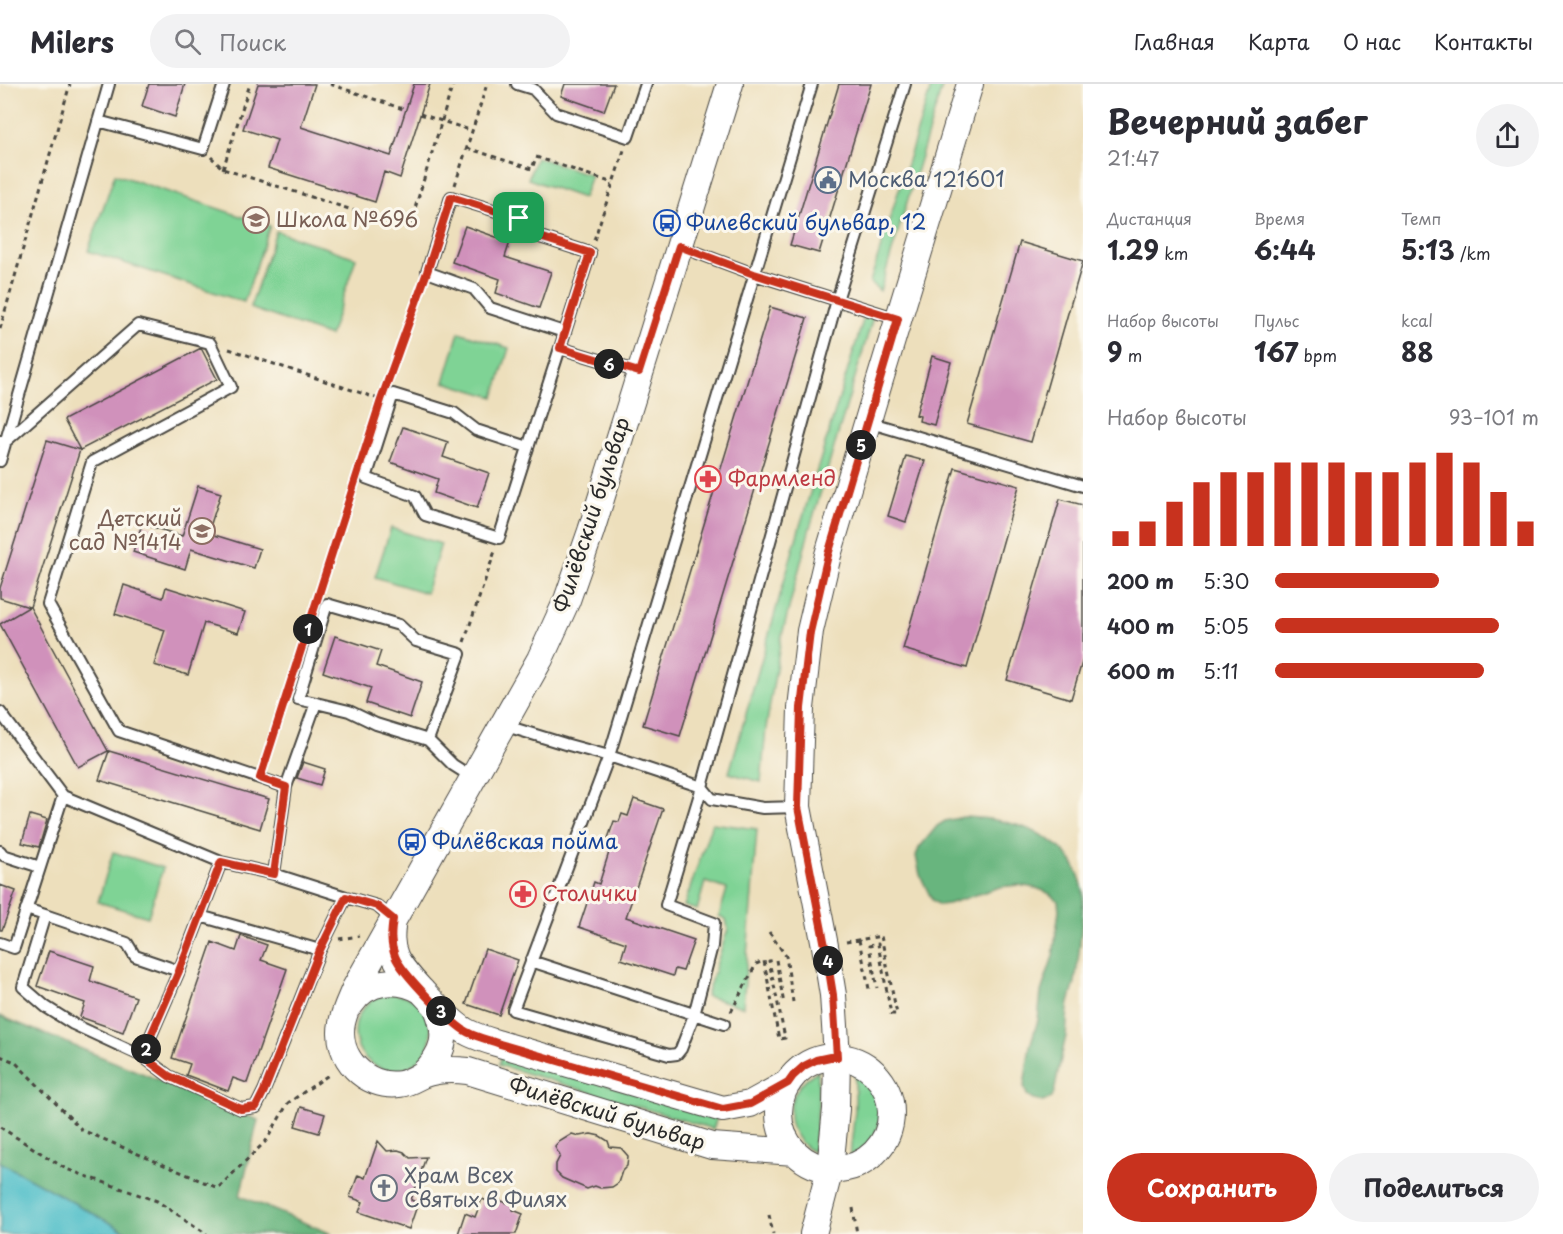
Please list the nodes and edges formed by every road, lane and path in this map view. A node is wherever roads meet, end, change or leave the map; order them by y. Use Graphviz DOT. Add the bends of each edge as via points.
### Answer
graph roads {
  1 [pos="70,84"];
  2 [pos="109,84"];
  3 [pos="224,84"];
  4 [pos="250,84"];
  5 [pos="330,84"];
  6 [pos="453,84"];
  7 [pos="487,84"];
  8 [pos="517,84"];
  9 [pos="646,84"];
  10 [pos="812,84"];
  11 [pos="905,84"];
  12 [pos="970,84"];
  13 [pos="726,85"];
  14 [pos="406,110"];
  15 [pos="420,114"];
  16 [pos="98,121"];
  17 [pos="442,122"];
  18 [pos="473,131"];
  19 [pos="628,137"];
  20 [pos="467,148"];
  21 [pos="613,183"];
  22 [pos="451,197"];
  23 [pos="679,246"];
  24 [pos="590,253"];
  25 [pos="427,272"];
  26 [pos="754,274"];
  27 [pos="837,300"];
  28 [pos="898,319"];
  29 [pos="0,329"];
  30 [pos="564,332"];
  31 [pos="210,343"];
  32 [pos="560,348"];
  33 [pos="639,372"];
  34 [pos="385,390"];
  35 [pos="381,400"];
  36 [pos="867,422"];
  37 [pos="3,441"];
  38 [pos="528,447"];
  39 [pos="0,461"];
  40 [pos="356,478"];
  41 [pos="1083,486"];
  42 [pos="499,538"];
  43 [pos="317,600"];
  44 [pos="460,654"];
  45 [pos="285,700"];
  46 [pos="316,703"];
  47 [pos="0,712"];
  48 [pos="503,725"];
  49 [pos="428,740"];
  50 [pos="609,756"];
  51 [pos="472,777"];
  52 [pos="260,778"];
  53 [pos="286,787"];
  54 [pos="702,787"];
  55 [pos="63,795"];
  56 [pos="798,807"];
  57 [pos="0,851"];
  58 [pos="221,862"];
  59 [pos="40,867"];
  60 [pos="274,874"];
  61 [pos="346,897"];
  62 [pos="26,909"];
  63 [pos="45,915"];
  64 [pos="200,916"];
  65 [pos="393,919"];
  66 [pos="769,932"];
  67 [pos="859,940"];
  68 [pos="845,942"];
  69 [pos="0,943"];
  70 [pos="320,950"];
  71 [pos="531,961"];
  72 [pos="179,971"];
  73 [pos="877,988"];
  74 [pos="869,989"];
  75 [pos="430,999"];
  76 [pos="794,1002"];
  77 [pos="784,1004"];
  78 [pos="346,1010"];
  79 [pos="694,1015"];
  80 [pos="724,1024"];
  81 [pos="0,1056"];
  82 [pos="142,1056"];
  83 [pos="837,1057"];
  84 [pos="330,1074"];
  85 [pos="422,1076"];
  86 [pos="788,1083"];
  87 [pos="0,1127"];
  88 [pos="795,1152"];
  89 [pos="830,1169"];
  90 [pos="853,1208"];
  91 [pos="769,1215"];
  92 [pos="207,1234"];
  93 [pos="773,1234"];
  94 [pos="813,1234"];
  95 [pos="857,1234"];
  1 -- 29 [label="path"];
  2 -- 16 [label="lane"];
  3 -- 16 [label="lane" via="203,149"];
  4 -- 17 [label="path" via="224,169 409,228"];
  5 -- 14 [label="path"];
  6 -- 17 [label="path"];
  7 -- 18 [label="path"];
  8 -- 19 [label="lane" via="533,89 556,113"];
  9 -- 19 [label="lane"];
  10 -- 26 [label="lane"];
  11 -- 27 [label="lane"];
  12 -- 28 [label="street"];
  13 -- 23 [label="street, Филёвский бульвар"];
  15 -- 17 [label="path"];
  16 -- 37 [label="lane"];
  17 -- 18 [label="path"];
  18 -- 20 [label="path"];
  19 -- 21 [label="path"];
  20 -- 21 [label="path" via="532,169 536,157"];
  20 -- 22 [label="path"];
  21 -- 24 [label="path"];
  22 -- 24 [label="lane" via="519,218 540,237"];
  22 -- 25 [label="lane"];
  23 -- 26 [label="lane"];
  23 -- 33 [label="street, Филёвский бульвар"];
  24 -- 30 [label="lane"];
  25 -- 30 [label="lane" via="474,289 490,308"];
  25 -- 34 [label="path"];
  26 -- 27 [label="lane"];
  26 -- 50 [label="lane"];
  27 -- 28 [label="lane"];
  27 -- 54 [label="lane"];
  28 -- 36 [label="street"];
  30 -- 32 [label="lane"];
  31 -- 35 [label="path"];
  31 -- 37 [label="lane" via="138,325"];
  31 -- 52 [label="lane" via="231,387 92,462 48,604 119,731"];
  32 -- 33 [label="lane"];
  32 -- 38 [label="lane"];
  33 -- 48 [label="street, Филёвский бульвар" via="567,600"];
  36 -- 41 [label="lane"];
  36 -- 56 [label="street" via="810,632 801,708"];
  37 -- 39 [label="lane"];
  38 -- 42 [label="lane"];
  38 -- 42 [label="lane" via="476,430 454,413 393,394 366,478 415,496 425,515"];
  40 -- 43 [label="path"];
  42 -- 44 [label="path"];
  44 -- 46 [label="lane" via="416,641 399,625 327,604 298,699"];
  44 -- 49 [label="lane"];
  45 -- 52 [label="path"];
  46 -- 49 [label="lane" via="350,711 376,724"];
  46 -- 53 [label="lane"];
  47 -- 55 [label="lane"];
  48 -- 50 [label="lane"];
  48 -- 51 [label="street, Филёвский бульвар"];
  49 -- 51 [label="lane" via="453,765"];
  50 -- 54 [label="lane"];
  50 -- 71 [label="lane"];
  51 -- 65 [label="street, Филёвский бульвар"];
  52 -- 53 [label="lane"];
  53 -- 60 [label="lane"];
  54 -- 56 [label="lane" via="712,799 763,808"];
  54 -- 79 [label="lane" via="666,905 714,923"];
  55 -- 58 [label="lane"];
  55 -- 59 [label="lane"];
  56 -- 83 [label="street" via="833,995"];
  57 -- 59 [label="lane"];
  58 -- 60 [label="lane"];
  58 -- 64 [label="lane"];
  59 -- 62 [label="lane"];
  60 -- 61 [label="lane"];
  61 -- 65 [label="lane" via="377,906"];
  61 -- 70 [label="lane"];
  62 -- 63 [label="lane"];
  62 -- 69 [label="lane" via="14,948"];
  63 -- 72 [label="lane" via="127,943 135,956"];
  63 -- 82 [label="lane" via="23,987 74,1024"];
  64 -- 70 [label="lane"];
  64 -- 72 [label="lane"];
  65 -- 75 [label="street, Филёвский бульвар" via="391,942 395,958"];
  65 -- 78 [label="street, Филёвский бульвар"];
  66 -- 76 [label="path" via="786,956"];
  67 -- 68 [label="path"];
  67 -- 73 [label="path" via="881,936 897,1014 891,1014 878,944 869,946"];
  67 -- 74 [label="path"];
  70 -- 82 [label="lane" via="256,1107 241,1109 169,1076"];
  71 -- 79 [label="lane"];
  71 -- 79 [label="lane" via="513,1010 669,1055 681,1049"];
  72 -- 82 [label="lane"];
  75 -- 78 [label="street, Филёвский бульвар" via="413,986 388,982 363,991"];
  75 -- 85 [label="street, Филёвский бульвар" via="442,1020 444,1036 441,1051"];
  75 -- 86 [label="street, Филёвский бульвар" via="469,1033 723,1109 750,1104"];
  77 -- 80 [label="path" via="776,960 769,962 785,1038 779,1039 764,961 756,964"];
  78 -- 85 [label="street, Филёвский бульвар" via="341,1037 344,1049 348,1060 365,1077 399,1084"];
  79 -- 80 [label="lane"];
  81 -- 84 [label="path" via="15,1062 82,1130 218,1188 266,1141 288,1103"];
  83 -- 86 [label="street, Филёвский бульвар" via="804,1066"];
  83 -- 89 [label="street"];
  83 -- 89 [label="street" via="858,1061 870,1069 883,1083 891,1115 884,1140 867,1159"];
  85 -- 88 [label="street, Филёвский бульвар" via="449,1069 468,1071 712,1146"];
  86 -- 88 [label="street" via="779,1117"];
  87 -- 92 [label="path" via="66,1169 156,1202"];
  88 -- 89 [label="street"];
  89 -- 94 [label="street"];
  90 -- 95 [label="path"];
  91 -- 93 [label="path"];
}
